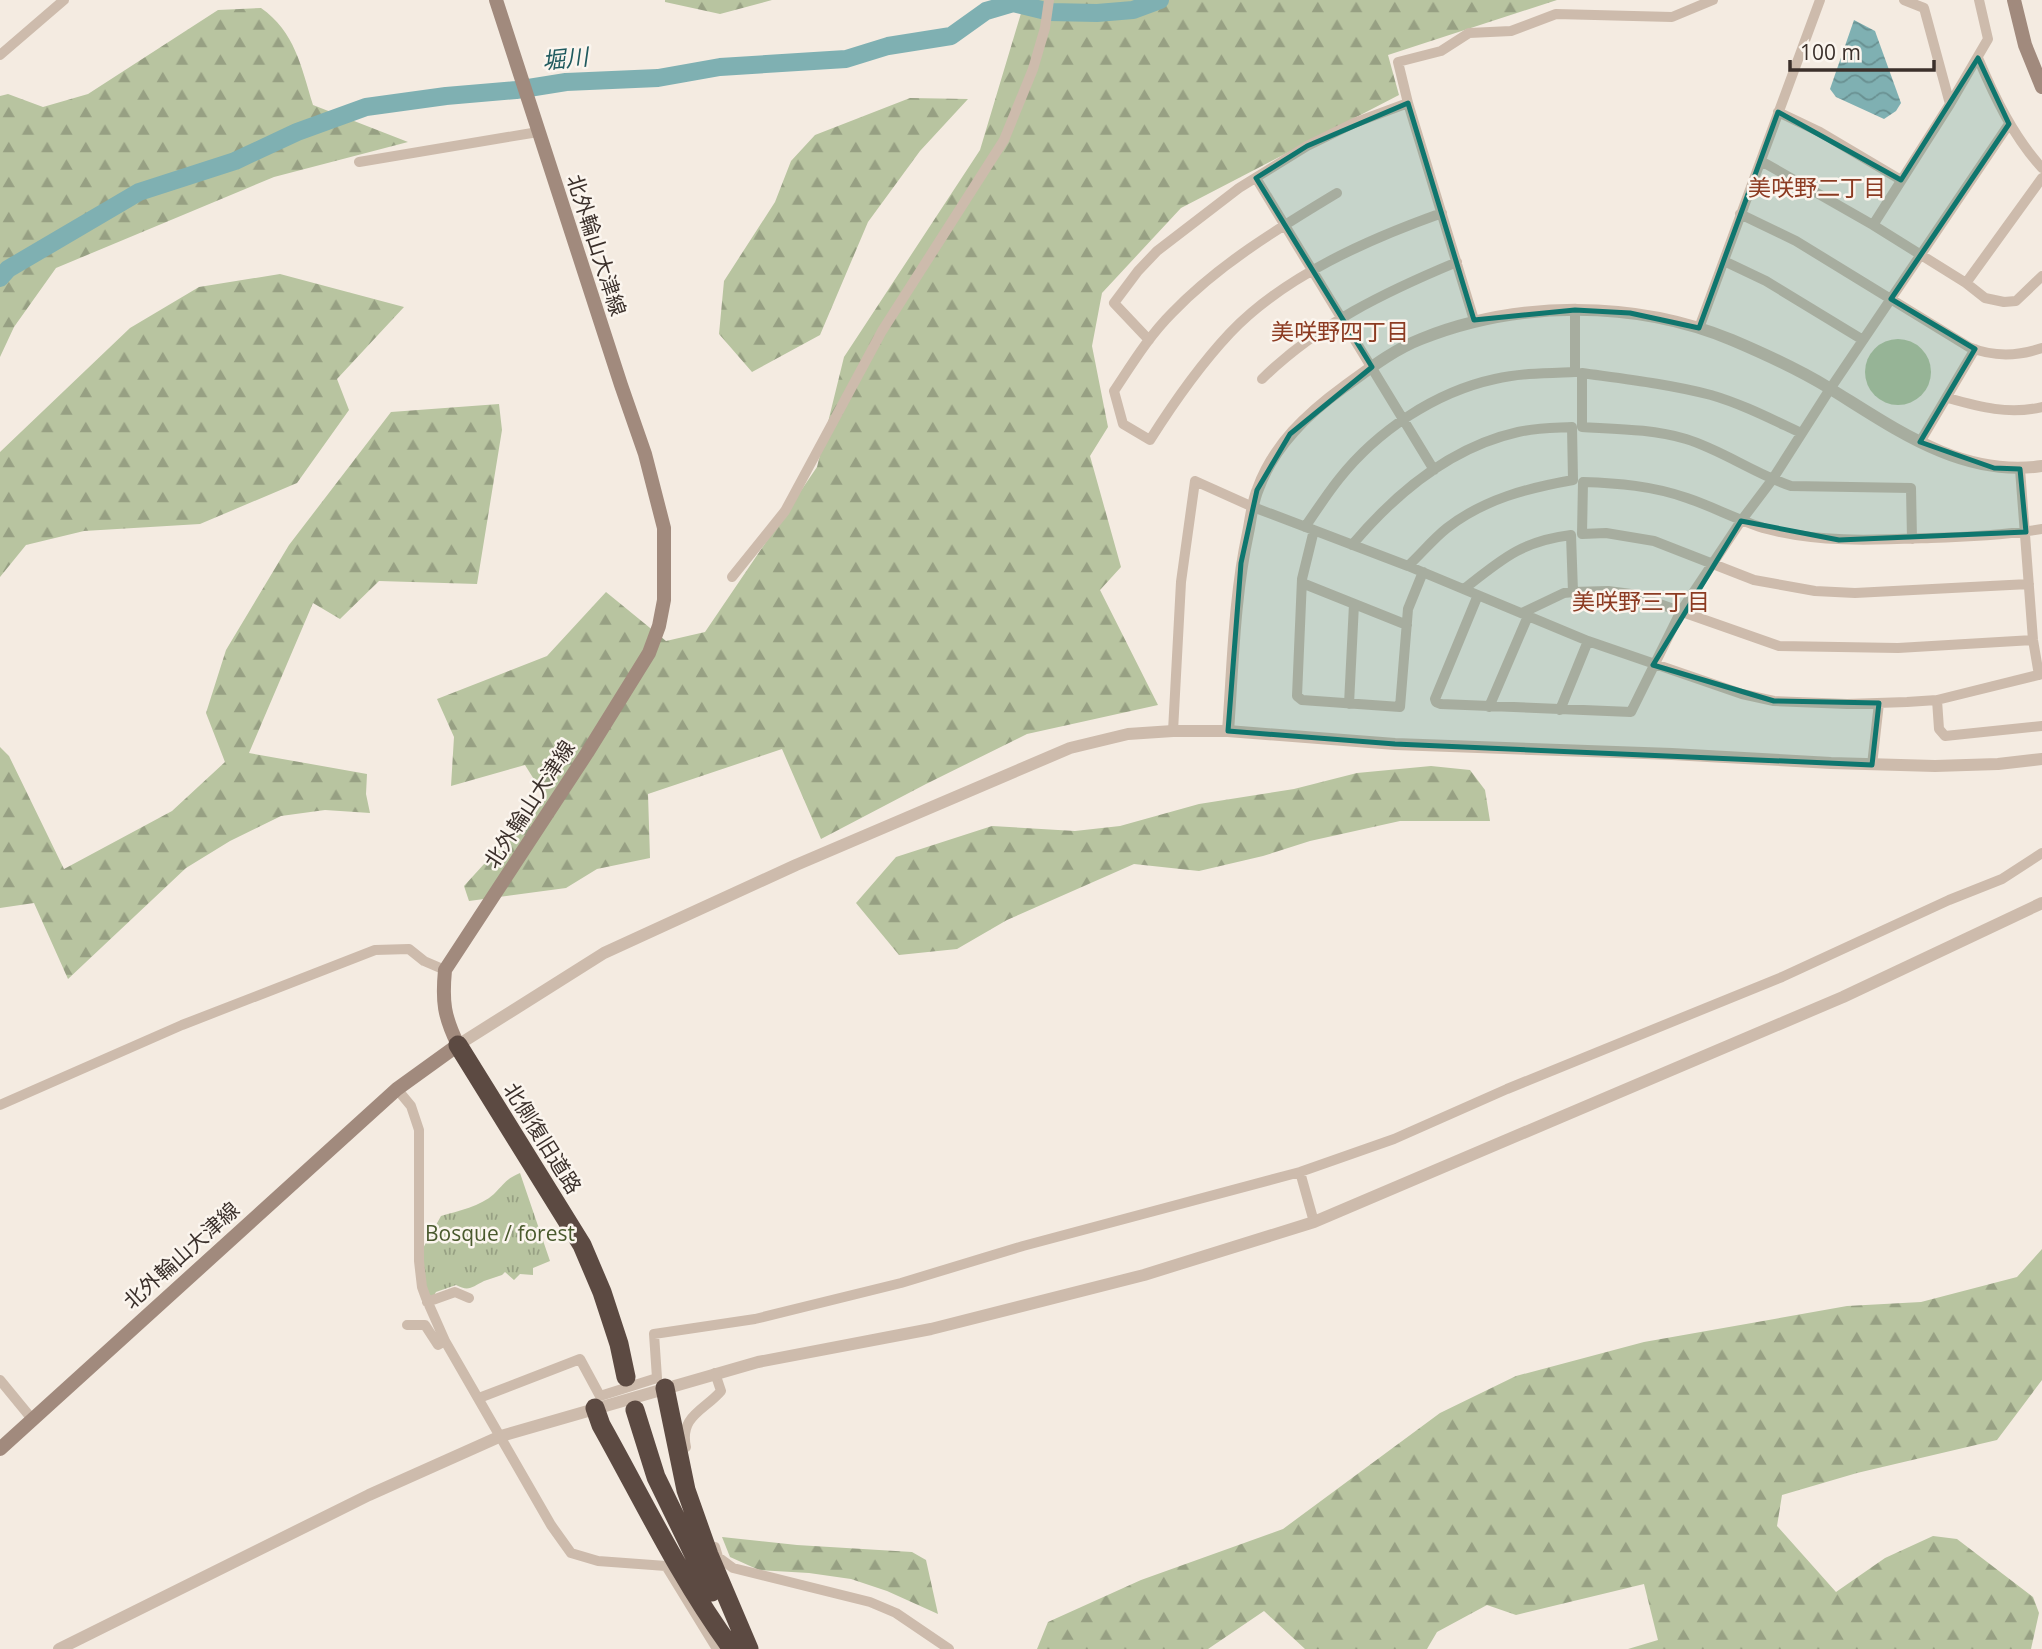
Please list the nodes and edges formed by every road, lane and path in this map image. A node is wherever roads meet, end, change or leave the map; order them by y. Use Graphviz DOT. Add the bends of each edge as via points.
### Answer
graph roads {
  1 [pos="64,0"];
  2 [pos="496,0"];
  3 [pos="1049,0"];
  4 [pos="1713,0"];
  5 [pos="1820,0"];
  6 [pos="1904,0"];
  7 [pos="1979,0"];
  8 [pos="2014,0"];
  9 [pos="0,55"];
  10 [pos="1978,58"];
  11 [pos="2042,87"];
  12 [pos="1408,103"];
  13 [pos="1950,104"];
  14 [pos="1778,112"];
  15 [pos="2009,124"];
  16 [pos="538,132"];
  17 [pos="1761,161"];
  18 [pos="359,162"];
  19 [pos="2042,168"];
  20 [pos="1256,178"];
  21 [pos="2042,178"];
  22 [pos="1901,180"];
  23 [pos="1337,193"];
  24 [pos="1442,213"];
  25 [pos="1740,214"];
  26 [pos="1284,225"];
  27 [pos="1873,225"];
  28 [pos="1920,255"];
  29 [pos="1724,261"];
  30 [pos="1457,262"];
  31 [pos="1313,272"];
  32 [pos="2042,276"];
  33 [pos="1966,283"];
  34 [pos="1891,299"];
  35 [pos="1575,310"];
  36 [pos="1341,317"];
  37 [pos="1474,320"];
  38 [pos="1699,328"];
  39 [pos="1149,340"];
  40 [pos="1863,340"];
  41 [pos="2042,348"];
  42 [pos="1975,349"];
  43 [pos="1372,367"];
  44 [pos="1579,373"];
  45 [pos="1262,379"];
  46 [pos="1830,389"];
  47 [pos="1948,398"];
  48 [pos="2042,407"];
  49 [pos="1404,419"];
  50 [pos="1577,427"];
  51 [pos="1801,433"];
  52 [pos="1920,442"];
  53 [pos="2042,466"];
  54 [pos="2020,469"];
  55 [pos="1434,470"];
  56 [pos="1772,480"];
  57 [pos="1578,481"];
  58 [pos="1253,507"];
  59 [pos="1741,521"];
  60 [pos="1309,529"];
  61 [pos="2042,529"];
  62 [pos="2025,532"];
  63 [pos="1577,535"];
  64 [pos="1912,539"];
  65 [pos="1352,545"];
  66 [pos="1712,564"];
  67 [pos="1408,566"];
  68 [pos="1423,572"];
  69 [pos="733,577"];
  70 [pos="1302,583"];
  71 [pos="2029,584"];
  72 [pos="1464,589"];
  73 [pos="1573,592"];
  74 [pos="1478,595"];
  75 [pos="1354,604"];
  76 [pos="1681,611"];
  77 [pos="1525,614"];
  78 [pos="1407,625"];
  79 [pos="2033,640"];
  80 [pos="1588,641"];
  81 [pos="1653,664"];
  82 [pos="2040,675"];
  83 [pos="1937,700"];
  84 [pos="1879,703"];
  85 [pos="1349,704"];
  86 [pos="1489,707"];
  87 [pos="1560,710"];
  88 [pos="2042,726"];
  89 [pos="1172,731"];
  90 [pos="1228,731"];
  91 [pos="2042,759"];
  92 [pos="1872,765"];
  93 [pos="2042,853"];
  94 [pos="2042,903"];
  95 [pos="445,970"];
  96 [pos="458,1045"];
  97 [pos="397,1089"];
  98 [pos="0,1105"];
  99 [pos="1300,1172"];
  100 [pos="1314,1222"];
  101 [pos="469,1298"];
  102 [pos="427,1302"];
  103 [pos="407,1325"];
  104 [pos="445,1341"];
  105 [pos="715,1374"];
  106 [pos="626,1377"];
  107 [pos="0,1380"];
  108 [pos="665,1388"];
  109 [pos="479,1398"];
  110 [pos="595,1408"];
  111 [pos="635,1410"];
  112 [pos="32,1419"];
  113 [pos="501,1436"];
  114 [pos="0,1448"];
  115 [pos="59,1649"];
  116 [pos="718,1649"];
  117 [pos="732,1649"];
  118 [pos="740,1649"];
  119 [pos="749,1649"];
  120 [pos="949,1649"];
  1 -- 9 [label="street"];
  2 -- 16 [label="main road, 北外輪山大津線"];
  3 -- 69 [label="street" via="1032,69 1004,140 882,331 785,511"];
  4 -- 12 [label="street" via="1672,17 1556,14 1511,31 1469,33 1441,51 1398,62"];
  5 -- 14 [label="street"];
  6 -- 13 [label="street" via="1924,8"];
  7 -- 10 [label="street" via="1988,39"];
  8 -- 11 [label="main road"];
  10 -- 13 [label="street"];
  10 -- 15 [label="street"];
  12 -- 20 [label="street" via="1318,140"];
  12 -- 24 [label="street"];
  13 -- 22 [label="street"];
  14 -- 17 [label="street"];
  14 -- 22 [label="street"];
  15 -- 19 [label="street"];
  15 -- 28 [label="street"];
  16 -- 18 [label="street"];
  16 -- 95 [label="main road, 北外輪山大津線" via="649,465 665,541 664,600 649,653"];
  17 -- 25 [label="street"];
  17 -- 27 [label="street"];
  20 -- 26 [label="street"];
  20 -- 39 [label="street" via="1157,251 1114,303"];
  21 -- 33 [label="street"];
  22 -- 27 [label="street"];
  23 -- 26 [label="street"];
  24 -- 30 [label="street"];
  24 -- 31 [label="street" via="1395,230"];
  25 -- 29 [label="street"];
  25 -- 34 [label="street" via="1796,241"];
  26 -- 31 [label="street"];
  26 -- 39 [label="street" via="1205,282"];
  27 -- 28 [label="street"];
  28 -- 33 [label="street"];
  28 -- 34 [label="street"];
  29 -- 38 [label="street"];
  29 -- 40 [label="street"];
  30 -- 36 [label="street"];
  30 -- 37 [label="street"];
  31 -- 36 [label="street"];
  31 -- 39 [label="street" via="1255,310 1231,332 1182,389 1150,440 1122,424 1114,391"];
  32 -- 33 [label="street" via="2010,302 1985,298"];
  34 -- 40 [label="street"];
  34 -- 42 [label="street"];
  35 -- 37 [label="street"];
  35 -- 38 [label="street" via="1630,313"];
  35 -- 44 [label="street"];
  36 -- 43 [label="street"];
  36 -- 45 [label="street" via="1284,357"];
  37 -- 43 [label="street" via="1420,339"];
  38 -- 46 [label="street" via="1796,369"];
  40 -- 46 [label="street"];
  41 -- 42 [label="street" via="2024,354"];
  42 -- 47 [label="street"];
  43 -- 49 [label="street"];
  43 -- 58 [label="street" via="1315,408 1290,434 1272,460"];
  44 -- 49 [label="street" via="1495,379 1453,392"];
  44 -- 50 [label="street"];
  44 -- 51 [label="street" via="1713,396"];
  46 -- 51 [label="street"];
  46 -- 52 [label="street"];
  47 -- 48 [label="street" via="1992,410"];
  47 -- 52 [label="street"];
  49 -- 55 [label="street"];
  49 -- 60 [label="street" via="1340,478"];
  50 -- 55 [label="street" via="1518,432 1475,447"];
  50 -- 56 [label="street" via="1644,430 1687,439"];
  50 -- 57 [label="street"];
  51 -- 56 [label="street"];
  52 -- 54 [label="street" via="1994,468"];
  53 -- 54 [label="street"];
  54 -- 62 [label="street"];
  55 -- 65 [label="street" via="1378,515"];
  56 -- 59 [label="street"];
  56 -- 64 [label="street" via="1805,488 1911,488"];
  57 -- 59 [label="street" via="1660,490"];
  57 -- 63 [label="street"];
  57 -- 67 [label="street" via="1539,486 1475,510 1447,528"];
  58 -- 60 [label="street"];
  58 -- 89 [label="street" via="1195,481 1181,582"];
  58 -- 90 [label="street" via="1241,563"];
  59 -- 64 [label="street" via="1804,537"];
  59 -- 66 [label="street"];
  60 -- 65 [label="street"];
  60 -- 70 [label="street"];
  61 -- 62 [label="street"];
  62 -- 64 [label="street"];
  62 -- 71 [label="street"];
  63 -- 66 [label="street" via="1631,536"];
  63 -- 72 [label="street" via="1550,538 1503,557"];
  63 -- 73 [label="street"];
  65 -- 67 [label="street"];
  66 -- 71 [label="street" via="1772,585 1815,591"];
  66 -- 76 [label="street"];
  67 -- 68 [label="street"];
  68 -- 72 [label="street"];
  68 -- 78 [label="street" via="1408,609"];
  70 -- 75 [label="street"];
  70 -- 85 [label="street" via="1297,696"];
  71 -- 79 [label="street"];
  72 -- 74 [label="street"];
  73 -- 76 [label="street" via="1631,594"];
  73 -- 77 [label="street"];
  74 -- 77 [label="street"];
  74 -- 86 [label="street" via="1435,699 1441,704"];
  75 -- 78 [label="street"];
  75 -- 85 [label="street"];
  76 -- 79 [label="street" via="1779,646 1898,648"];
  76 -- 81 [label="street"];
  77 -- 80 [label="street"];
  77 -- 86 [label="street"];
  78 -- 85 [label="street" via="1400,707"];
  79 -- 82 [label="street"];
  80 -- 81 [label="street"];
  80 -- 87 [label="street"];
  81 -- 84 [label="street" via="1774,701"];
  81 -- 87 [label="street" via="1631,712"];
  82 -- 83 [label="street"];
  83 -- 84 [label="street"];
  83 -- 88 [label="street" via="1939,729 1945,736"];
  84 -- 92 [label="street"];
  86 -- 87 [label="street"];
  89 -- 90 [label="street"];
  89 -- 96 [label="street" via="1128,734 1070,748 796,864 604,953"];
  90 -- 92 [label="street" via="1395,744"];
  91 -- 92 [label="street"];
  93 -- 99 [label="street" via="2002,879 1782,977 1394,1139"];
  94 -- 100 [label="street" via="1843,997"];
  95 -- 96 [label="main road" via="446,1020"];
  95 -- 98 [label="street" via="409,949 375,950 182,1025"];
  96 -- 97 [label="main road, 北外輪山大津線"];
  96 -- 106 [label="highway, 北側復旧道路" via="587,1256 619,1343"];
  97 -- 102 [label="street" via="411,1106 419,1130 419,1261"];
  97 -- 112 [label="main road, 北外輪山大津線"];
  99 -- 100 [label="street"];
  99 -- 109 [label="street" via="901,1283 755,1319 654,1334 657,1378 600,1396 580,1359"];
  100 -- 105 [label="street" via="1144,1275 944,1326"];
  101 -- 102 [label="street" via="456,1292"];
  102 -- 104 [label="street"];
  103 -- 104 [label="street" via="425,1325 438,1345"];
  104 -- 109 [label="street"];
  105 -- 108 [label="street"];
  105 -- 120 [label="street" via="721,1391 697,1409 687,1423 684,1440 718,1556 749,1574 870,1602 896,1613"];
  107 -- 112 [label="street"];
  108 -- 110 [label="street"];
  108 -- 119 [label="highway" via="686,1490"];
  109 -- 113 [label="street"];
  110 -- 113 [label="street"];
  110 -- 117 [label="highway" via="712,1622"];
  111 -- 118 [label="highway" via="656,1477"];
  112 -- 114 [label="main road, 北外輪山大津線"];
  113 -- 115 [label="street" via="369,1495"];
  113 -- 116 [label="street" via="570,1553 598,1561 666,1566"];
}
